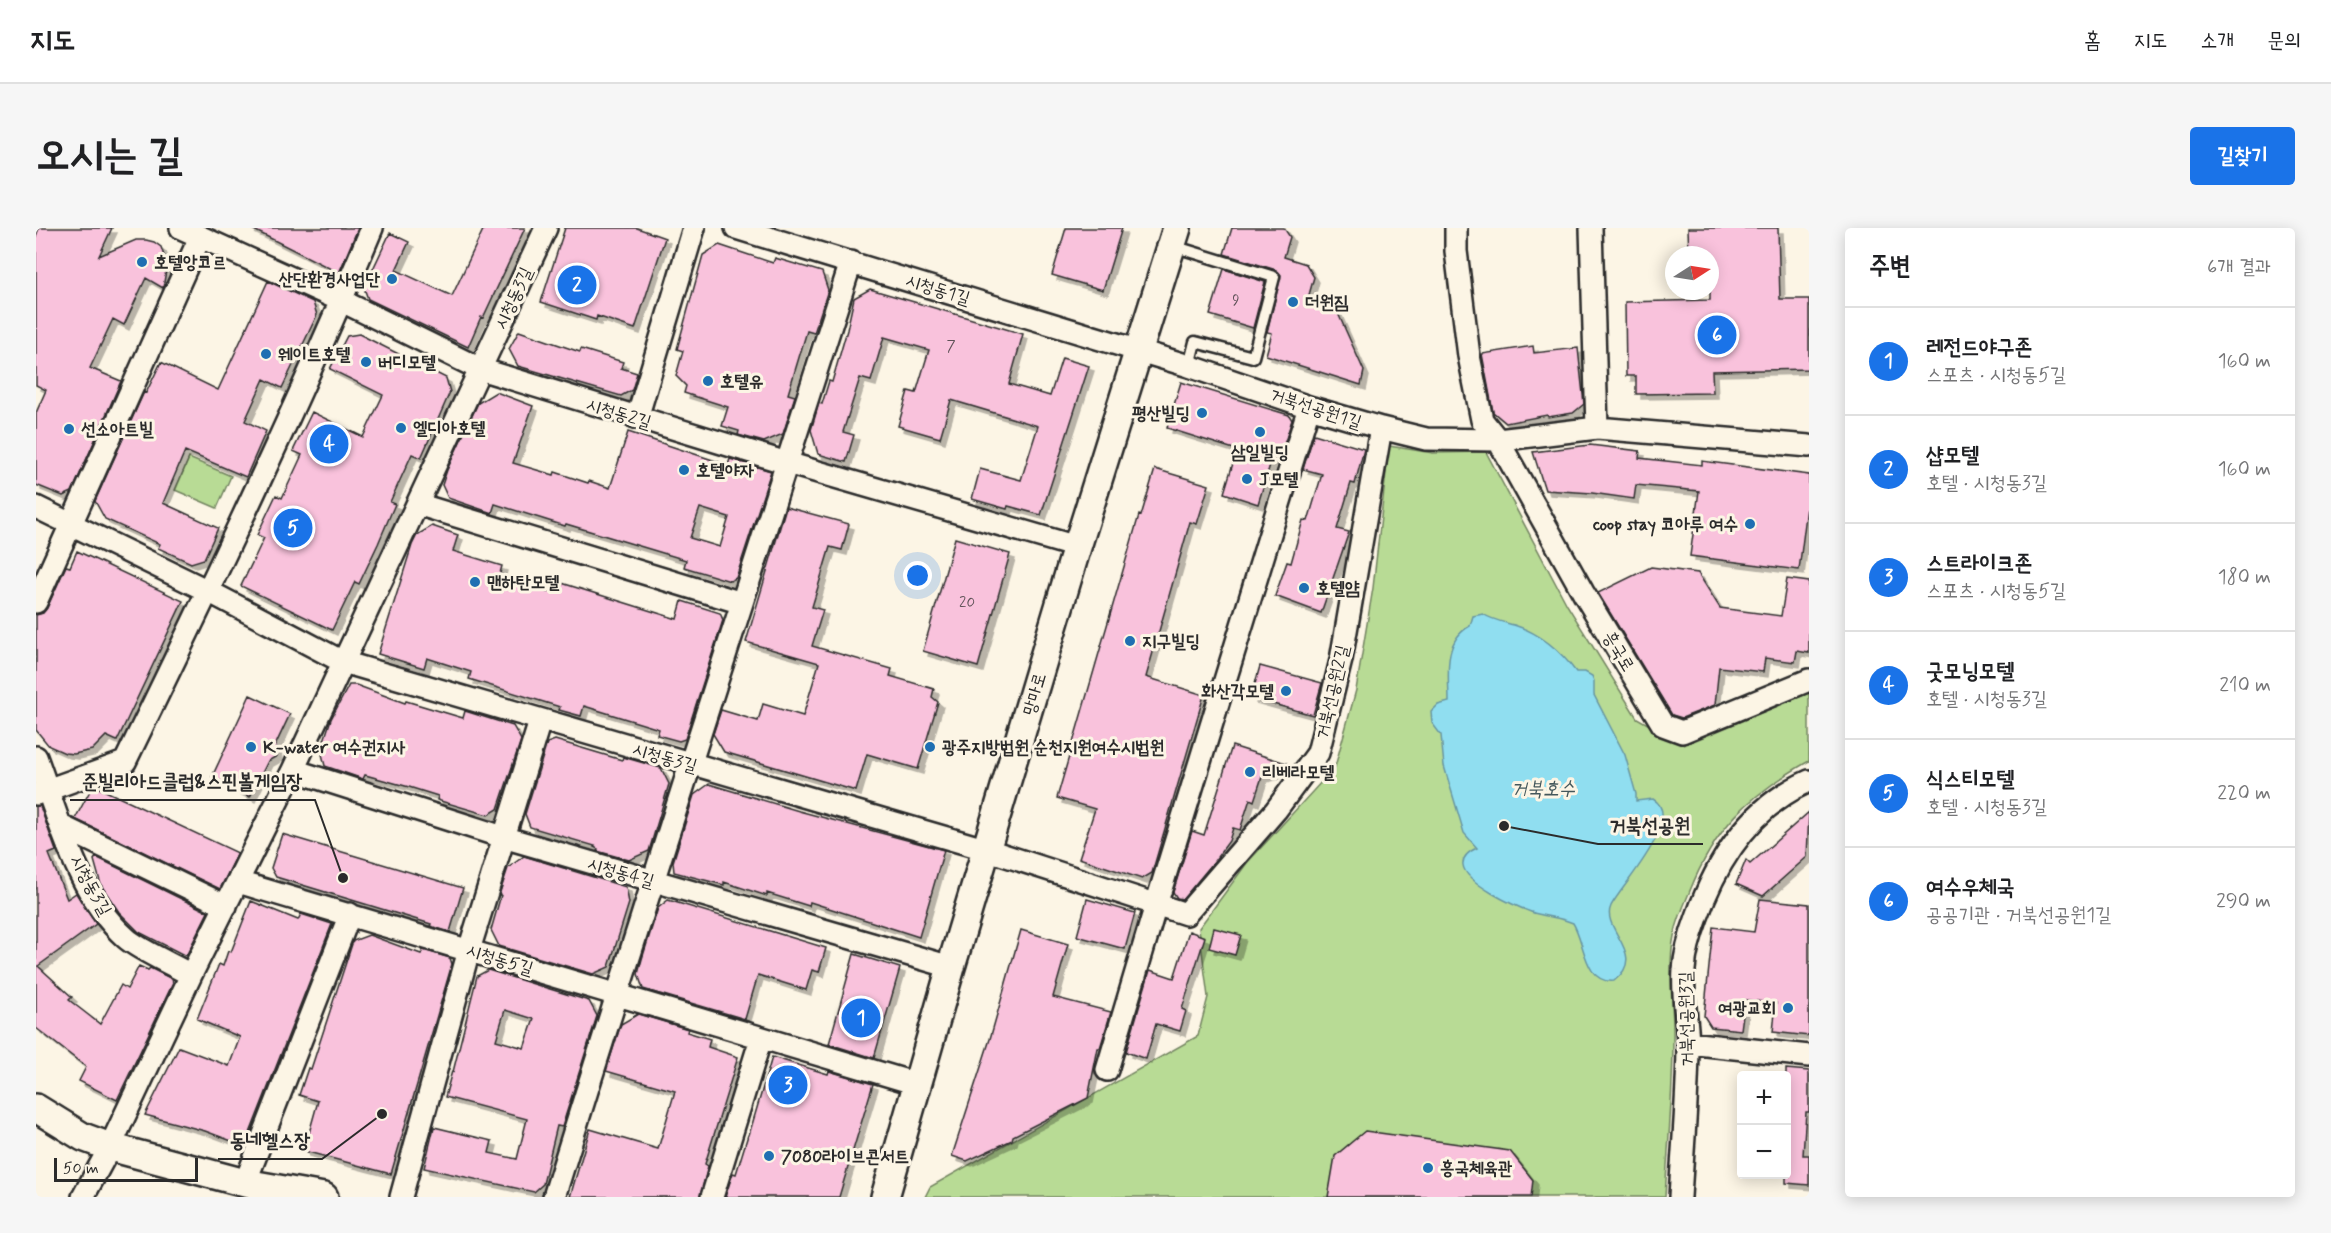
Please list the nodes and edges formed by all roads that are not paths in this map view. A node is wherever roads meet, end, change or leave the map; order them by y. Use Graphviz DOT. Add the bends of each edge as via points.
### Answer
graph roads {
  1 [pos="372,228"];
  2 [pos="546,228"];
  3 [pos="694,228"];
  4 [pos="736,228"];
  5 [pos="1456,228"];
  6 [pos="1591,228"];
  7 [pos="190,232"];
  8 [pos="1174,237"];
  9 [pos="851,262"];
  10 [pos="342,301"];
  11 [pos="1140,351"];
  12 [pos="1189,366"];
  13 [pos="480,369"];
  14 [pos="1309,407"];
  15 [pos="637,418"];
  16 [pos="1381,428"];
  17 [pos="1597,428"];
  18 [pos="1498,440"];
  19 [pos="1809,446"];
  20 [pos="787,463"];
  21 [pos="417,504"];
  22 [pos="36,507"];
  23 [pos="71,522"];
  24 [pos="1077,547"];
  25 [pos="208,591"];
  26 [pos="36,602"];
  27 [pos="742,603"];
  28 [pos="343,662"];
  29 [pos="1809,680"];
  30 [pos="540,721"];
  31 [pos="36,758"];
  32 [pos="691,765"];
  33 [pos="293,770"];
  34 [pos="1809,781"];
  35 [pos="42,792"];
  36 [pos="61,826"];
  37 [pos="503,837"];
  38 [pos="988,850"];
  39 [pos="652,881"];
  40 [pos="238,882"];
  41 [pos="1156,904"];
  42 [pos="226,906"];
  43 [pos="350,914"];
  44 [pos="469,950"];
  45 [pos="951,966"];
  46 [pos="191,975"];
  47 [pos="616,994"];
  48 [pos="761,1038"];
  49 [pos="1688,1043"];
  50 [pos="1809,1056"];
  51 [pos="1107,1070"];
  52 [pos="917,1084"];
  53 [pos="36,1108"];
  54 [pos="110,1147"];
  55 [pos="245,1183"];
  56 [pos="83,1197"];
  57 [pos="324,1197"];
  58 [pos="401,1197"];
  59 [pos="554,1197"];
  60 [pos="712,1197"];
  61 [pos="885,1197"];
  62 [pos="1680,1197"];
  1 -- 10 [label="street"];
  2 -- 13 [label="street, 시청동3길"];
  3 -- 15 [label="street"];
  4 -- 9 [label="street, 시청동1길"];
  5 -- 18 [label="street" via="1469,356 1482,420"];
  6 -- 17 [label="street"];
  7 -- 10 [label="street, 시청동2길"];
  7 -- 23 [label="street"];
  8 -- 11 [label="street, 망마로"];
  8 -- 12 [label="lane" via="1274,277 1253,357 1195,342"];
  9 -- 11 [label="street, 시청동1길"];
  9 -- 20 [label="street"];
  10 -- 13 [label="street, 시청동2길"];
  10 -- 25 [label="street"];
  11 -- 12 [label="street, 거북선공원1길"];
  11 -- 24 [label="street, 망마로"];
  12 -- 14 [label="street, 거북선공원1길"];
  13 -- 15 [label="street, 시청동2길"];
  13 -- 21 [label="street, 시청동3길"];
  14 -- 16 [label="street, 거북선공원1길"];
  14 -- 41 [label="street"];
  15 -- 20 [label="street, 시청동2길"];
  16 -- 18 [label="street, 거북선공원1길" via="1426,439"];
  16 -- 41 [label="street, 거북선공원2길" via="1341,660 1318,753 1276,810 1186,914"];
  17 -- 18 [label="street, 거북선공원1길"];
  17 -- 19 [label="street, 거북선공원1길"];
  18 -- 29 [label="street, 흥국로" via="1663,725 1682,732"];
  20 -- 24 [label="street, 시청동2길"];
  20 -- 27 [label="street"];
  21 -- 27 [label="street"];
  21 -- 28 [label="street, 시청동3길"];
  22 -- 23 [label="street, 시청동3길"];
  23 -- 25 [label="street, 시청동3길"];
  23 -- 26 [label="street"];
  24 -- 38 [label="street, 망마로"];
  25 -- 28 [label="street, 시청동3길"];
  25 -- 35 [label="street" via="125,762"];
  27 -- 32 [label="street"];
  28 -- 30 [label="street, 시청동3길"];
  28 -- 33 [label="street"];
  30 -- 32 [label="street, 시청동3길"];
  30 -- 37 [label="street"];
  31 -- 35 [label="street, 시청동3길"];
  32 -- 38 [label="street, 시청동3길"];
  32 -- 39 [label="street"];
  33 -- 37 [label="street, 시청동4길"];
  33 -- 40 [label="street"];
  34 -- 49 [label="street, 거북선공원3길" via="1758,814 1728,849 1706,892 1684,969"];
  35 -- 36 [label="street, 시청동3길"];
  36 -- 42 [label="street"];
  36 -- 46 [label="street, 시청동3길" via="101,909 127,939"];
  37 -- 39 [label="street, 시청동4길"];
  37 -- 44 [label="street"];
  38 -- 41 [label="street, 거북선공원2길"];
  38 -- 45 [label="street, 망마로"];
  39 -- 45 [label="street, 시청동4길"];
  39 -- 47 [label="street"];
  40 -- 42 [label="street"];
  40 -- 43 [label="street, 시청동5길"];
  41 -- 51 [label="street"];
  42 -- 46 [label="street"];
  43 -- 44 [label="street, 시청동5길"];
  43 -- 55 [label="street"];
  44 -- 47 [label="street, 시청동5길"];
  44 -- 58 [label="street"];
  45 -- 52 [label="street, 망마로"];
  46 -- 54 [label="street"];
  47 -- 48 [label="street, 시청동5길"];
  47 -- 59 [label="street"];
  48 -- 52 [label="street, 시청동5길"];
  48 -- 60 [label="street"];
  49 -- 50 [label="street"];
  49 -- 62 [label="street, 거북선공원3길"];
  52 -- 61 [label="street, 망마로"];
  53 -- 54 [label="street" via="83,1137"];
  54 -- 55 [label="street"];
  54 -- 56 [label="street"];
  55 -- 57 [label="street"];
}
